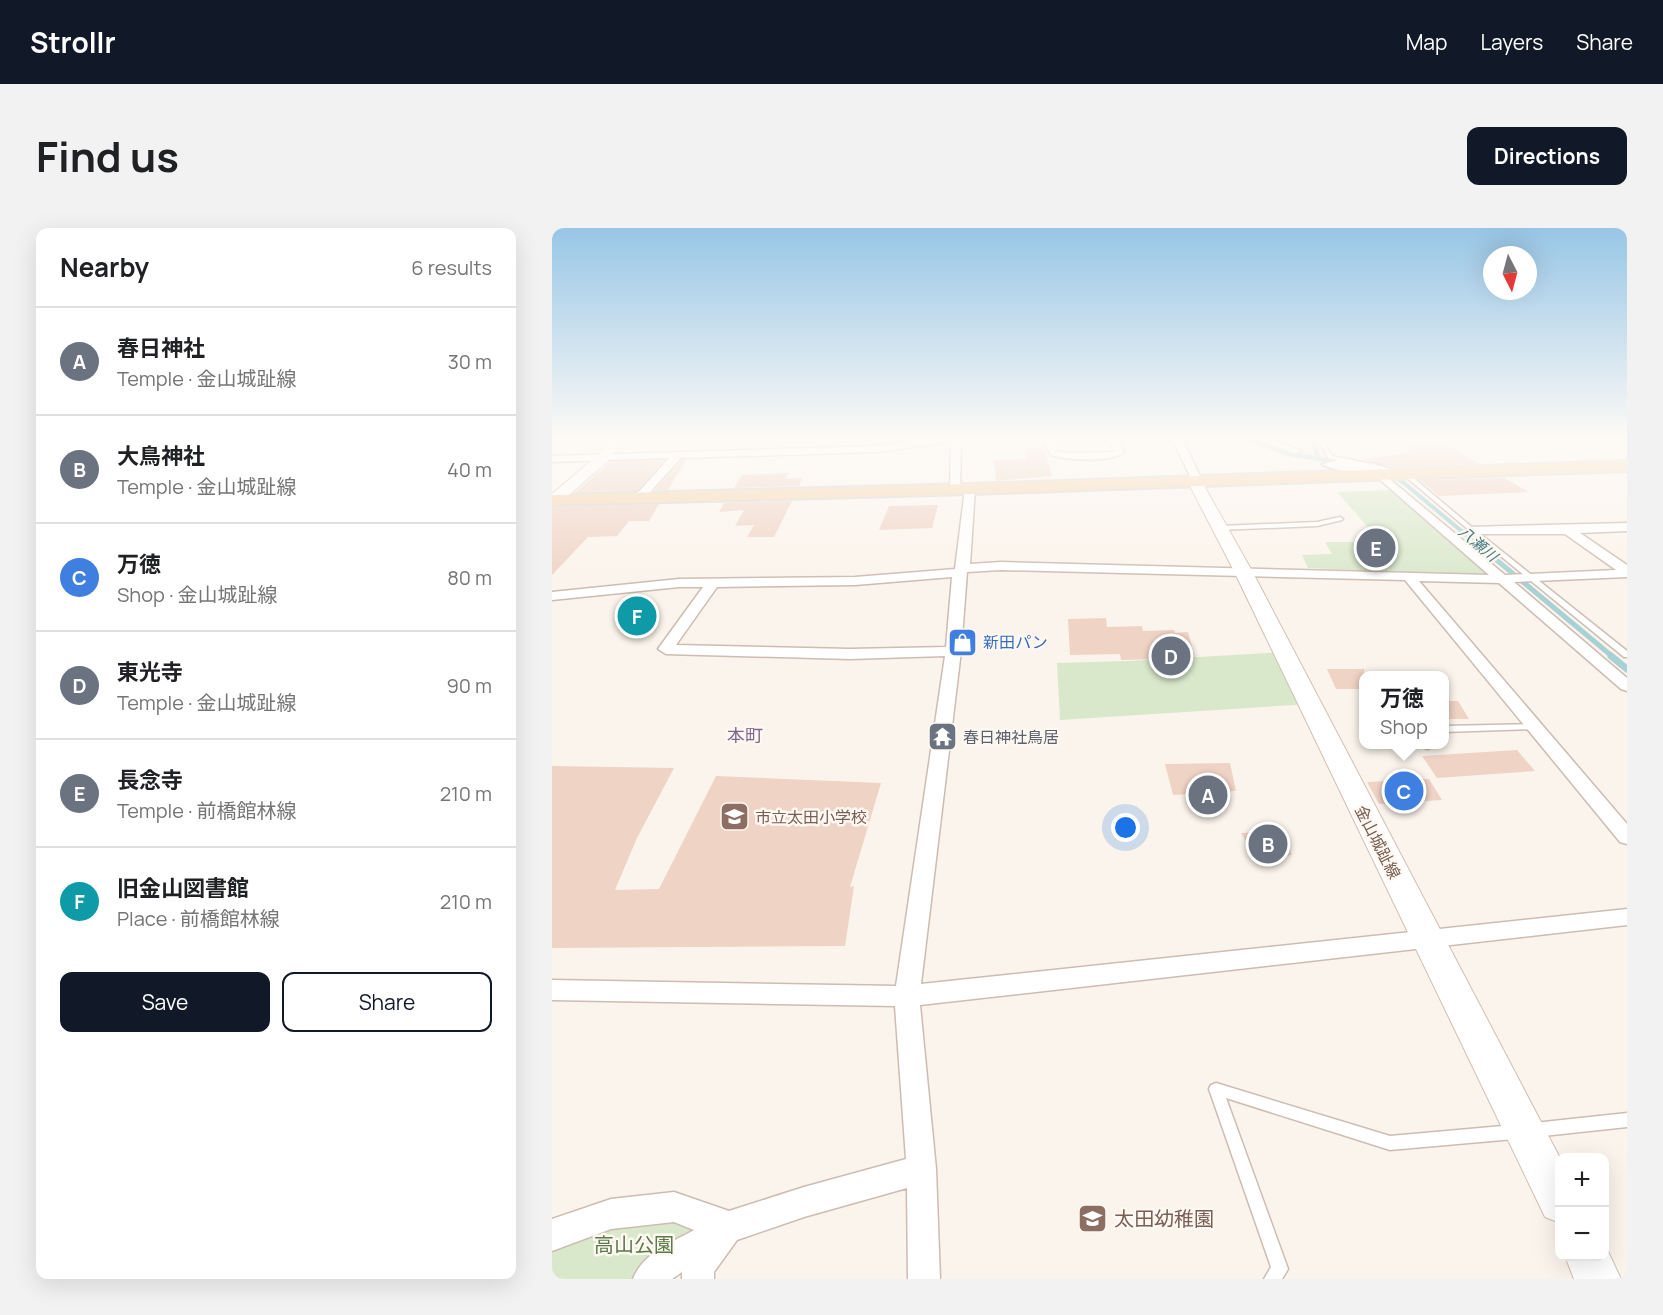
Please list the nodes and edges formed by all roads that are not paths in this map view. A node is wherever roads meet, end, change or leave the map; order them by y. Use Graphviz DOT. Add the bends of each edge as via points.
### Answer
graph roads {
  1 [pos="570,486"];
  2 [pos="650,486"];
  3 [pos="962,486"];
  4 [pos="1078,486"];
  5 [pos="1198,486"];
  6 [pos="1402,486"];
  7 [pos="1407,486"];
  8 [pos="962,490"];
  9 [pos="639,498"];
  10 [pos="553,500"];
  11 [pos="1340,519"];
  12 [pos="1627,527"];
  13 [pos="1220,528"];
  14 [pos="1472,530"];
  15 [pos="1569,530"];
  16 [pos="961,571"];
  17 [pos="1243,571"];
  18 [pos="1627,572"];
  19 [pos="1408,576"];
  20 [pos="1533,578"];
  21 [pos="1502,579"];
  22 [pos="713,582"];
  23 [pos="552,596"];
  24 [pos="953,651"];
  25 [pos="1627,655"];
  26 [pos="1627,686"];
  27 [pos="1534,726"];
  28 [pos="1449,729"];
  29 [pos="1627,837"];
  30 [pos="1627,917"];
  31 [pos="1427,939"];
  32 [pos="552,990"];
  33 [pos="907,996"];
  34 [pos="1627,1120"];
  35 [pos="1524,1132"];
  36 [pos="921,1169"];
  37 [pos="1555,1192"];
  38 [pos="729,1227"];
  39 [pos="552,1235"];
  40 [pos="1589,1261"];
  41 [pos="649,1279"];
  42 [pos="698,1279"];
  43 [pos="924,1279"];
  44 [pos="1272,1279"];
  45 [pos="1598,1279"];
  1 -- 10 [label="main road"];
  2 -- 9 [label="street"];
  3 -- 8 [label="street"];
  4 -- 8 [label="main road"];
  5 -- 13 [label="main road, 金山城趾線"];
  6 -- 21 [label="street"];
  7 -- 14 [label="lane"];
  8 -- 9 [label="main road"];
  8 -- 16 [label="street"];
  9 -- 10 [label="main road"];
  11 -- 13 [label="lane" via="1317,524"];
  12 -- 15 [label="street"];
  13 -- 17 [label="main road, 金山城趾線"];
  14 -- 15 [label="street"];
  14 -- 20 [label="lane"];
  15 -- 18 [label="street"];
  16 -- 17 [label="street" via="1001,566"];
  16 -- 22 [label="street" via="855,580"];
  16 -- 24 [label="street"];
  17 -- 19 [label="street"];
  17 -- 31 [label="main road, 金山城趾線"];
  18 -- 20 [label="street"];
  19 -- 21 [label="street"];
  19 -- 27 [label="street"];
  20 -- 21 [label="street"];
  20 -- 25 [label="lane"];
  21 -- 26 [label="street"];
  22 -- 23 [label="street"];
  22 -- 24 [label="street" via="666,649 850,654"];
  24 -- 33 [label="street"];
  27 -- 28 [label="lane"];
  27 -- 29 [label="street"];
  30 -- 31 [label="street"];
  31 -- 33 [label="street"];
  31 -- 35 [label="main road, 金山城趾線"];
  32 -- 33 [label="street"];
  33 -- 36 [label="street"];
  34 -- 35 [label="lane"];
  35 -- 37 [label="main road, 金山城趾線"];
  35 -- 44 [label="lane" via="1390,1143 1216,1089 1280,1269"];
  36 -- 38 [label="street"];
  36 -- 43 [label="street"];
  38 -- 39 [label="street" via="674,1207 611,1214"];
  38 -- 41 [label="street" via="663,1265"];
  38 -- 42 [label="street" via="698,1267"];
  40 -- 45 [label="main road"];
}
